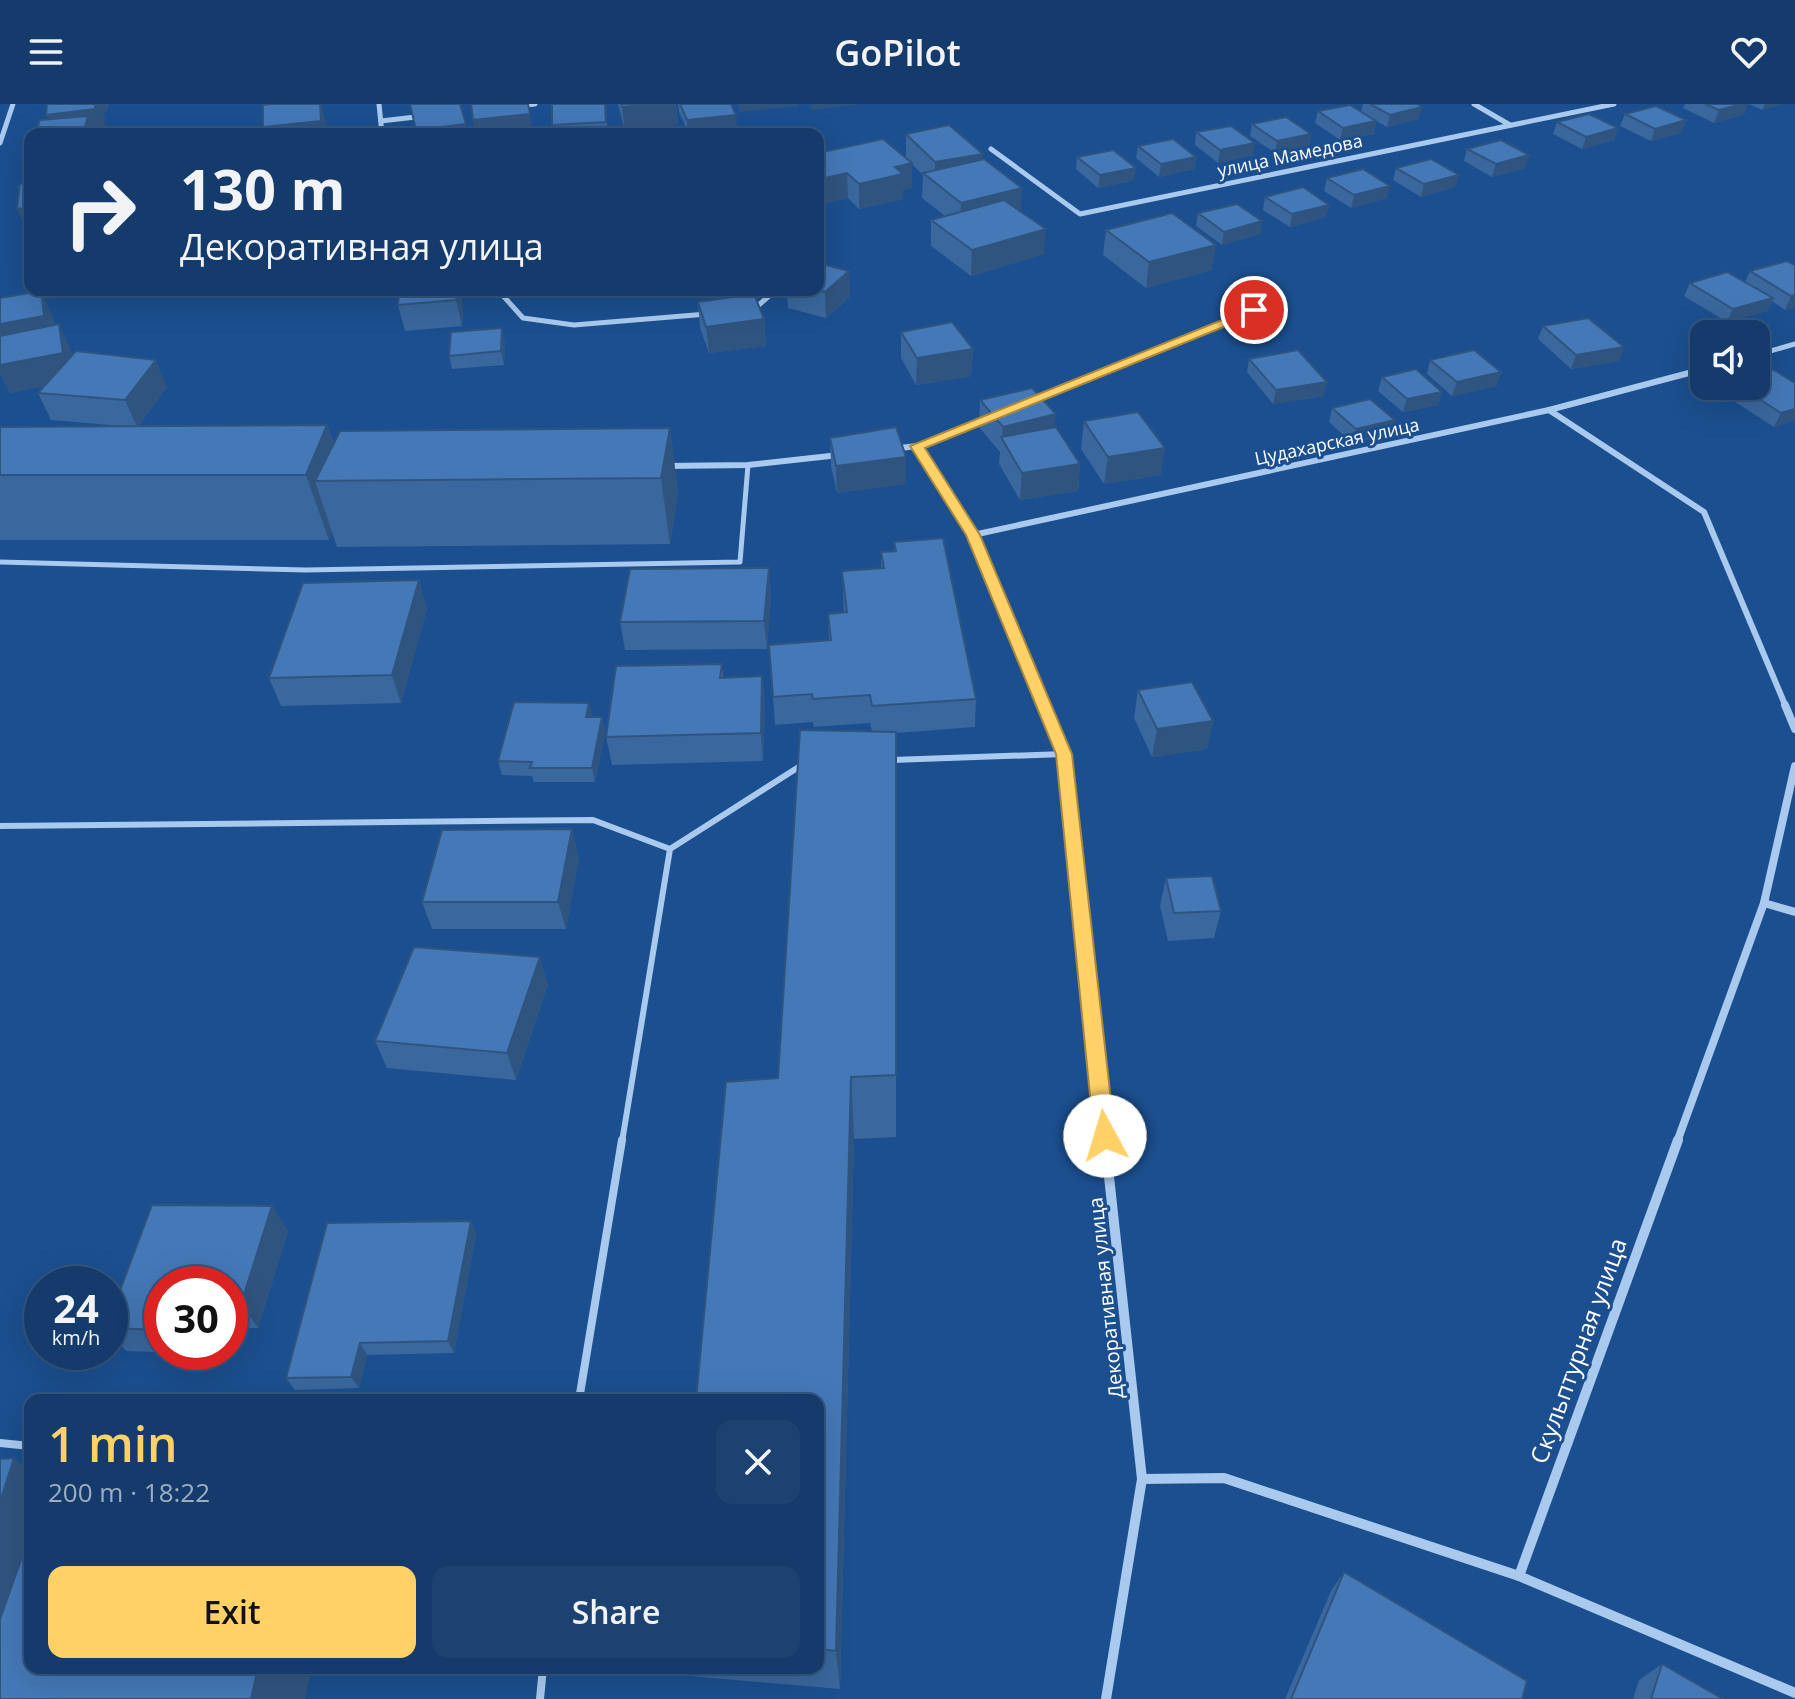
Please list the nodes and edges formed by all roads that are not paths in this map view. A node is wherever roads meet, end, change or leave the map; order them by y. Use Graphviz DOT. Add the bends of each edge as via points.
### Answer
graph roads {
  1 [pos="13,104"];
  2 [pos="379,104"];
  3 [pos="535,104"];
  4 [pos="1474,104"];
  5 [pos="1614,104"];
  6 [pos="504,107"];
  7 [pos="427,116"];
  8 [pos="381,121"];
  9 [pos="1510,125"];
  10 [pos="382,128"];
  11 [pos="0,143"];
  12 [pos="991,149"];
  13 [pos="503,296"];
  14 [pos="770,296"];
  15 [pos="1254,310"];
  16 [pos="742,311"];
  17 [pos="711,313"];
  18 [pos="1795,344"];
  19 [pos="1770,351"];
  20 [pos="1690,373"];
  21 [pos="1034,399"];
  22 [pos="1549,410"];
  23 [pos="990,417"];
  24 [pos="917,446"];
  25 [pos="886,450"];
  26 [pos="856,453"];
  27 [pos="748,465"];
  28 [pos="653,466"];
  29 [pos="973,535"];
  30 [pos="0,562"];
  31 [pos="1795,729"];
  32 [pos="1064,754"];
  33 [pos="880,760"];
  34 [pos="819,762"];
  35 [pos="1795,766"];
  36 [pos="0,826"];
  37 [pos="670,849"];
  38 [pos="1764,903"];
  39 [pos="1795,912"];
  40 [pos="580,1394"];
  41 [pos="0,1443"];
  42 [pos="24,1445"];
  43 [pos="1142,1479"];
  44 [pos="1519,1576"];
  45 [pos="542,1674"];
  46 [pos="1795,1693"];
  47 [pos="540,1699"];
  48 [pos="1106,1699"];
  1 -- 11 [label="street"];
  2 -- 8 [label="street"];
  3 -- 6 [label="street"];
  4 -- 9 [label="street"];
  5 -- 9 [label="street, улица Мамедова"];
  7 -- 8 [label="street"];
  8 -- 10 [label="street"];
  9 -- 12 [label="street, улица Мамедова" via="1080,214"];
  13 -- 17 [label="street" via="523,318 574,325"];
  14 -- 16 [label="street" via="757,309"];
  15 -- 21 [label="lane"];
  18 -- 19 [label="street"];
  20 -- 22 [label="street, Цудахарская улица"];
  22 -- 29 [label="street, Цудахарская улица"];
  22 -- 31 [label="street" via="1704,512"];
  23 -- 24 [label="lane"];
  24 -- 25 [label="street"];
  24 -- 29 [label="street, Декоративная улица"];
  26 -- 27 [label="street"];
  27 -- 28 [label="street"];
  27 -- 30 [label="lane" via="740,562 306,570"];
  29 -- 32 [label="street, Декоративная улица"];
  32 -- 33 [label="lane"];
  32 -- 43 [label="street, Декоративная улица"];
  34 -- 37 [label="lane" via="804,763"];
  35 -- 38 [label="street, Скульптурная улица"];
  36 -- 37 [label="lane" via="593,820"];
  37 -- 40 [label="lane"];
  38 -- 39 [label="street"];
  38 -- 44 [label="street, Скульптурная улица"];
  41 -- 42 [label="lane"];
  43 -- 44 [label="street" via="1224,1478"];
  43 -- 48 [label="street, Декоративная улица"];
  44 -- 46 [label="street"];
  45 -- 47 [label="lane"];
}
